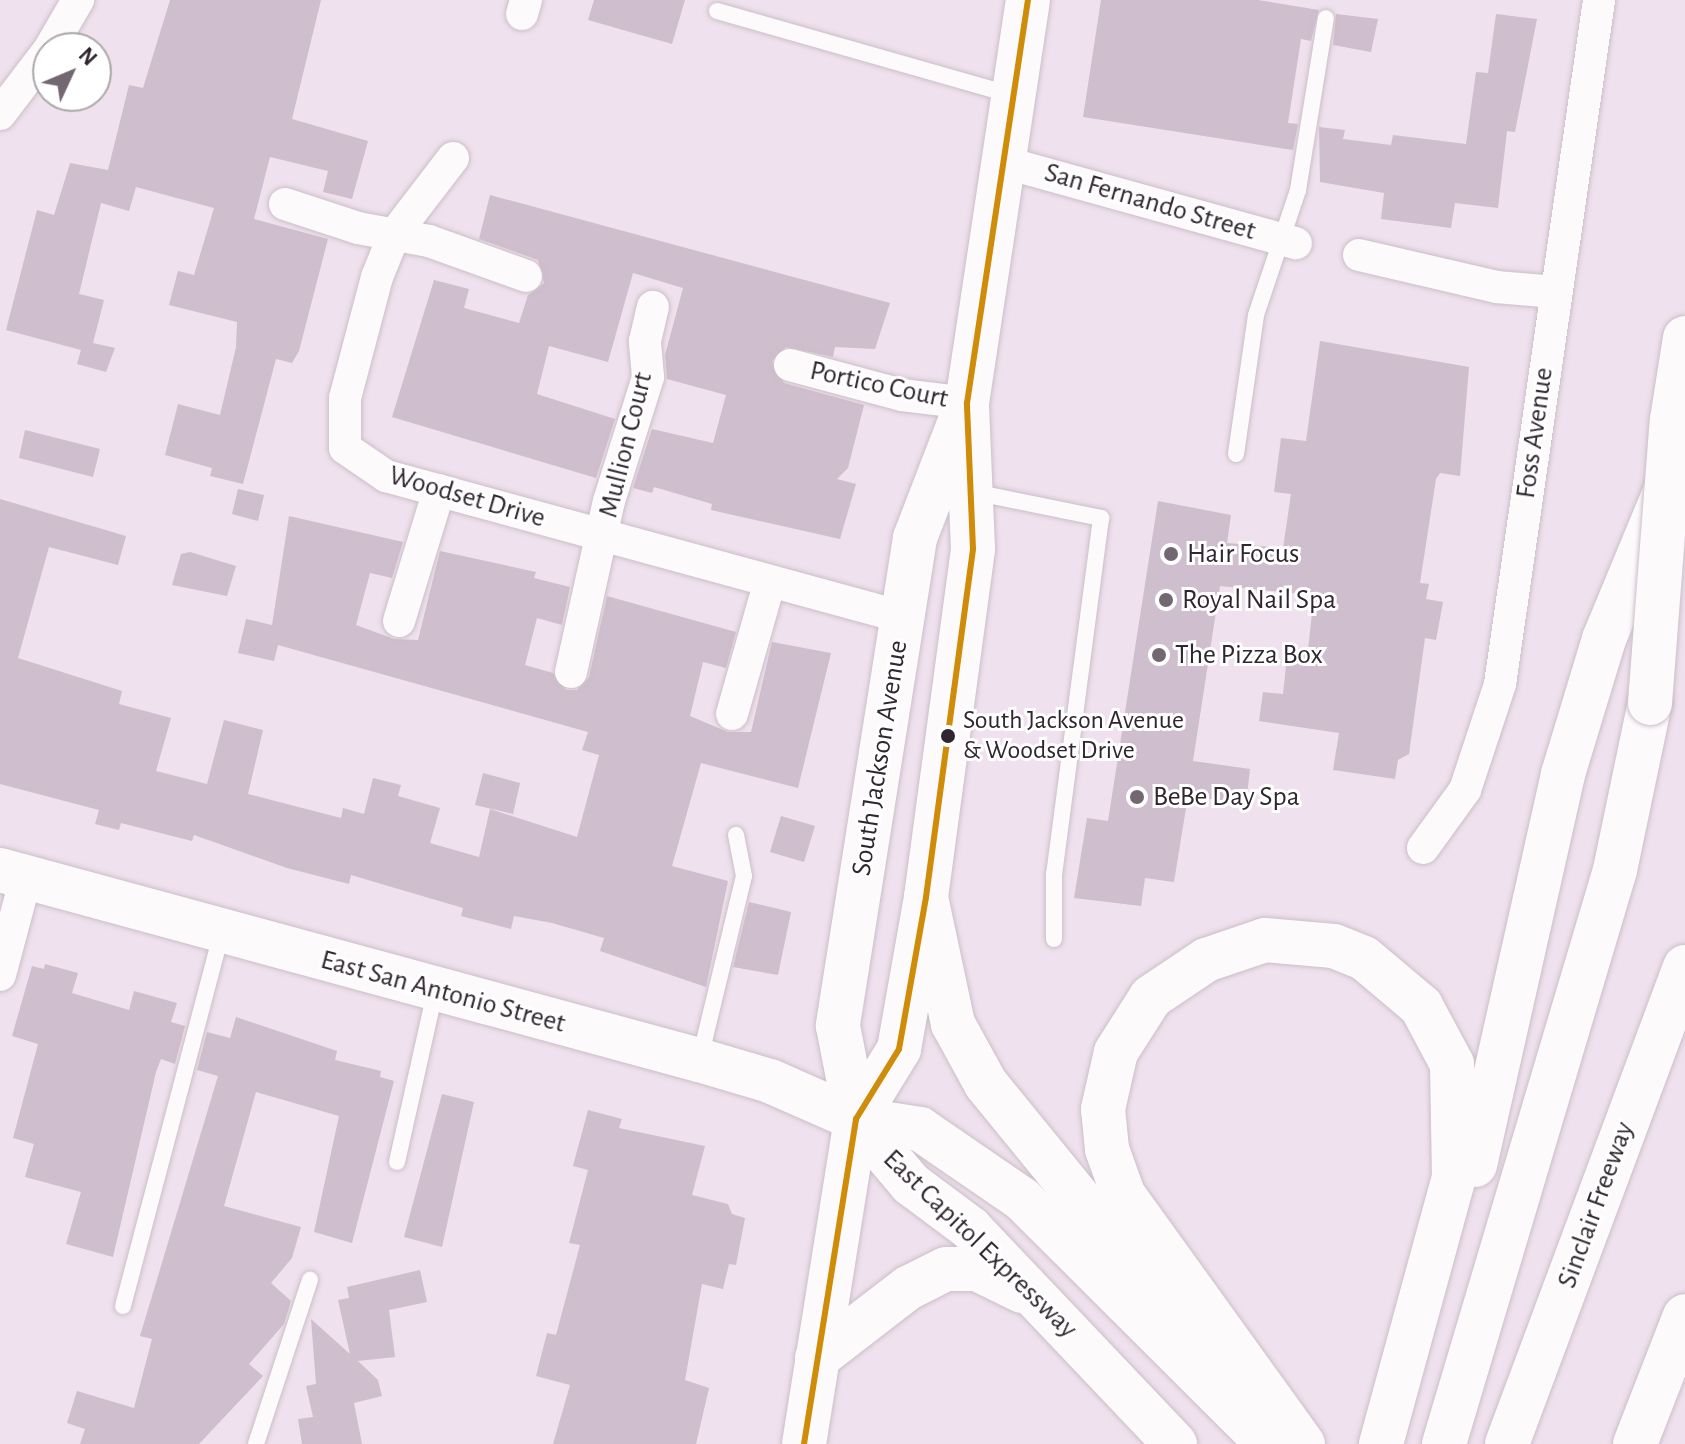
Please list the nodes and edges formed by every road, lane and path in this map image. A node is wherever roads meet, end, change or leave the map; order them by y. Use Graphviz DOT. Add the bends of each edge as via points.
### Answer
graph roads {
  1 [pos="78,0"];
  2 [pos="1028,0"];
  3 [pos="1599,0"];
  4 [pos="717,11"];
  5 [pos="1326,18"];
  6 [pos="59,32"];
  7 [pos="32,72"];
  8 [pos="1013,95"];
  9 [pos="0,114"];
  10 [pos="453,158"];
  11 [pos="1003,162"];
  12 [pos="285,204"];
  13 [pos="394,235"];
  14 [pos="1290,242"];
  15 [pos="1359,255"];
  16 [pos="526,276"];
  17 [pos="1556,292"];
  18 [pos="653,307"];
  19 [pos="1685,338"];
  20 [pos="790,365"];
  21 [pos="967,403"];
  22 [pos="1685,451"];
  23 [pos="1236,454"];
  24 [pos="439,490"];
  25 [pos="971,492"];
  26 [pos="604,535"];
  27 [pos="770,581"];
  28 [pos="902,617"];
  29 [pos="399,621"];
  30 [pos="571,672"];
  31 [pos="732,714"];
  32 [pos="736,835"];
  33 [pos="1423,848"];
  34 [pos="13,874"];
  35 [pos="926,897"];
  36 [pos="222,932"];
  37 [pos="1054,939"];
  38 [pos="1685,967"];
  39 [pos="0,975"];
  40 [pos="436,990"];
  41 [pos="699,1060"];
  42 [pos="856,1119"];
  43 [pos="397,1162"];
  44 [pos="310,1280"];
  45 [pos="123,1306"];
  46 [pos="1685,1316"];
  47 [pos="1085,1345"];
  48 [pos="817,1358"];
  49 [pos="1384,1434"];
  50 [pos="256,1444"];
  51 [pos="804,1444"];
  52 [pos="1175,1444"];
  53 [pos="1268,1444"];
  54 [pos="1281,1444"];
  55 [pos="1303,1444"];
  56 [pos="1444,1444"];
  57 [pos="1507,1444"];
  58 [pos="1635,1444"];
  1 -- 6 [label="street"];
  2 -- 8 [label="main road, South Jackson Avenue"];
  3 -- 17 [label="street, Foss Avenue"];
  4 -- 8 [label="lane"];
  5 -- 14 [label="lane"];
  7 -- 9 [label="street"];
  8 -- 11 [label="main road, South Jackson Avenue"];
  10 -- 13 [label="street, Woodset Drive"];
  11 -- 14 [label="street, San Fernando Street"];
  11 -- 21 [label="main road, South Jackson Avenue"];
  12 -- 13 [label="street"];
  13 -- 16 [label="street"];
  13 -- 24 [label="street, Woodset Drive" via="345,398 345,448 386,476"];
  14 -- 23 [label="lane" via="1256,315"];
  15 -- 17 [label="street" via="1496,287"];
  17 -- 33 [label="street, Foss Avenue" via="1492,717 1465,790"];
  18 -- 26 [label="street, Mullion Court" via="645,341 648,377"];
  19 -- 56 [label="main road, bridge" via="1672,420 1650,703 1615,870"];
  20 -- 21 [label="street, Portico Court" via="902,395"];
  21 -- 25 [label="main road, South Jackson Avenue"];
  21 -- 28 [label="main road, South Jackson Avenue" via="915,538"];
  22 -- 49 [label="main road" via="1633,563 1584,701 1460,1226 1431,1324"];
  24 -- 26 [label="street, Woodset Drive"];
  24 -- 29 [label="street"];
  25 -- 35 [label="main road, South Jackson Avenue" via="973,549"];
  25 -- 37 [label="lane" via="1101,518 1054,874"];
  26 -- 27 [label="street, Woodset Drive"];
  26 -- 30 [label="street, Mullion Court"];
  27 -- 28 [label="street, Woodset Drive"];
  27 -- 31 [label="street"];
  28 -- 42 [label="main road, South Jackson Avenue" via="838,1026"];
  32 -- 41 [label="lane" via="744,876"];
  34 -- 36 [label="main road, East San Antonio Street"];
  34 -- 39 [label="street, East San Antonio Street"];
  35 -- 42 [label="main road, South Jackson Avenue" via="899,1049"];
  35 -- 54 [label="main road" via="953,1024 986,1084"];
  36 -- 40 [label="main road, East San Antonio Street"];
  36 -- 45 [label="lane"];
  38 -- 57 [label="main road, Sinclair Freeway"];
  40 -- 41 [label="main road, East San Antonio Street"];
  40 -- 43 [label="lane"];
  41 -- 42 [label="main road, East San Antonio Street" via="770,1081"];
  42 -- 47 [label="main road, East Capitol Expressway" via="911,1184 970,1228"];
  42 -- 48 [label="main road, South Jackson Avenue"];
  42 -- 53 [label="main road, East Capitol Expressway" via="920,1129 1022,1199"];
  44 -- 50 [label="lane"];
  46 -- 58 [label="main road"];
  47 -- 48 [label="main road" via="1016,1285 977,1269 946,1269 908,1288"];
  47 -- 52 [label="main road, East Capitol Expressway"];
  48 -- 51 [label="main road, South Jackson Avenue"];
  49 -- 55 [label="main road" via="1454,1177 1452,1064 1421,1006 1364,958 1297,940 1234,947 1174,980 1131,1022 1116,1052 1103,1109 1107,1149 1123,1194"];
}
